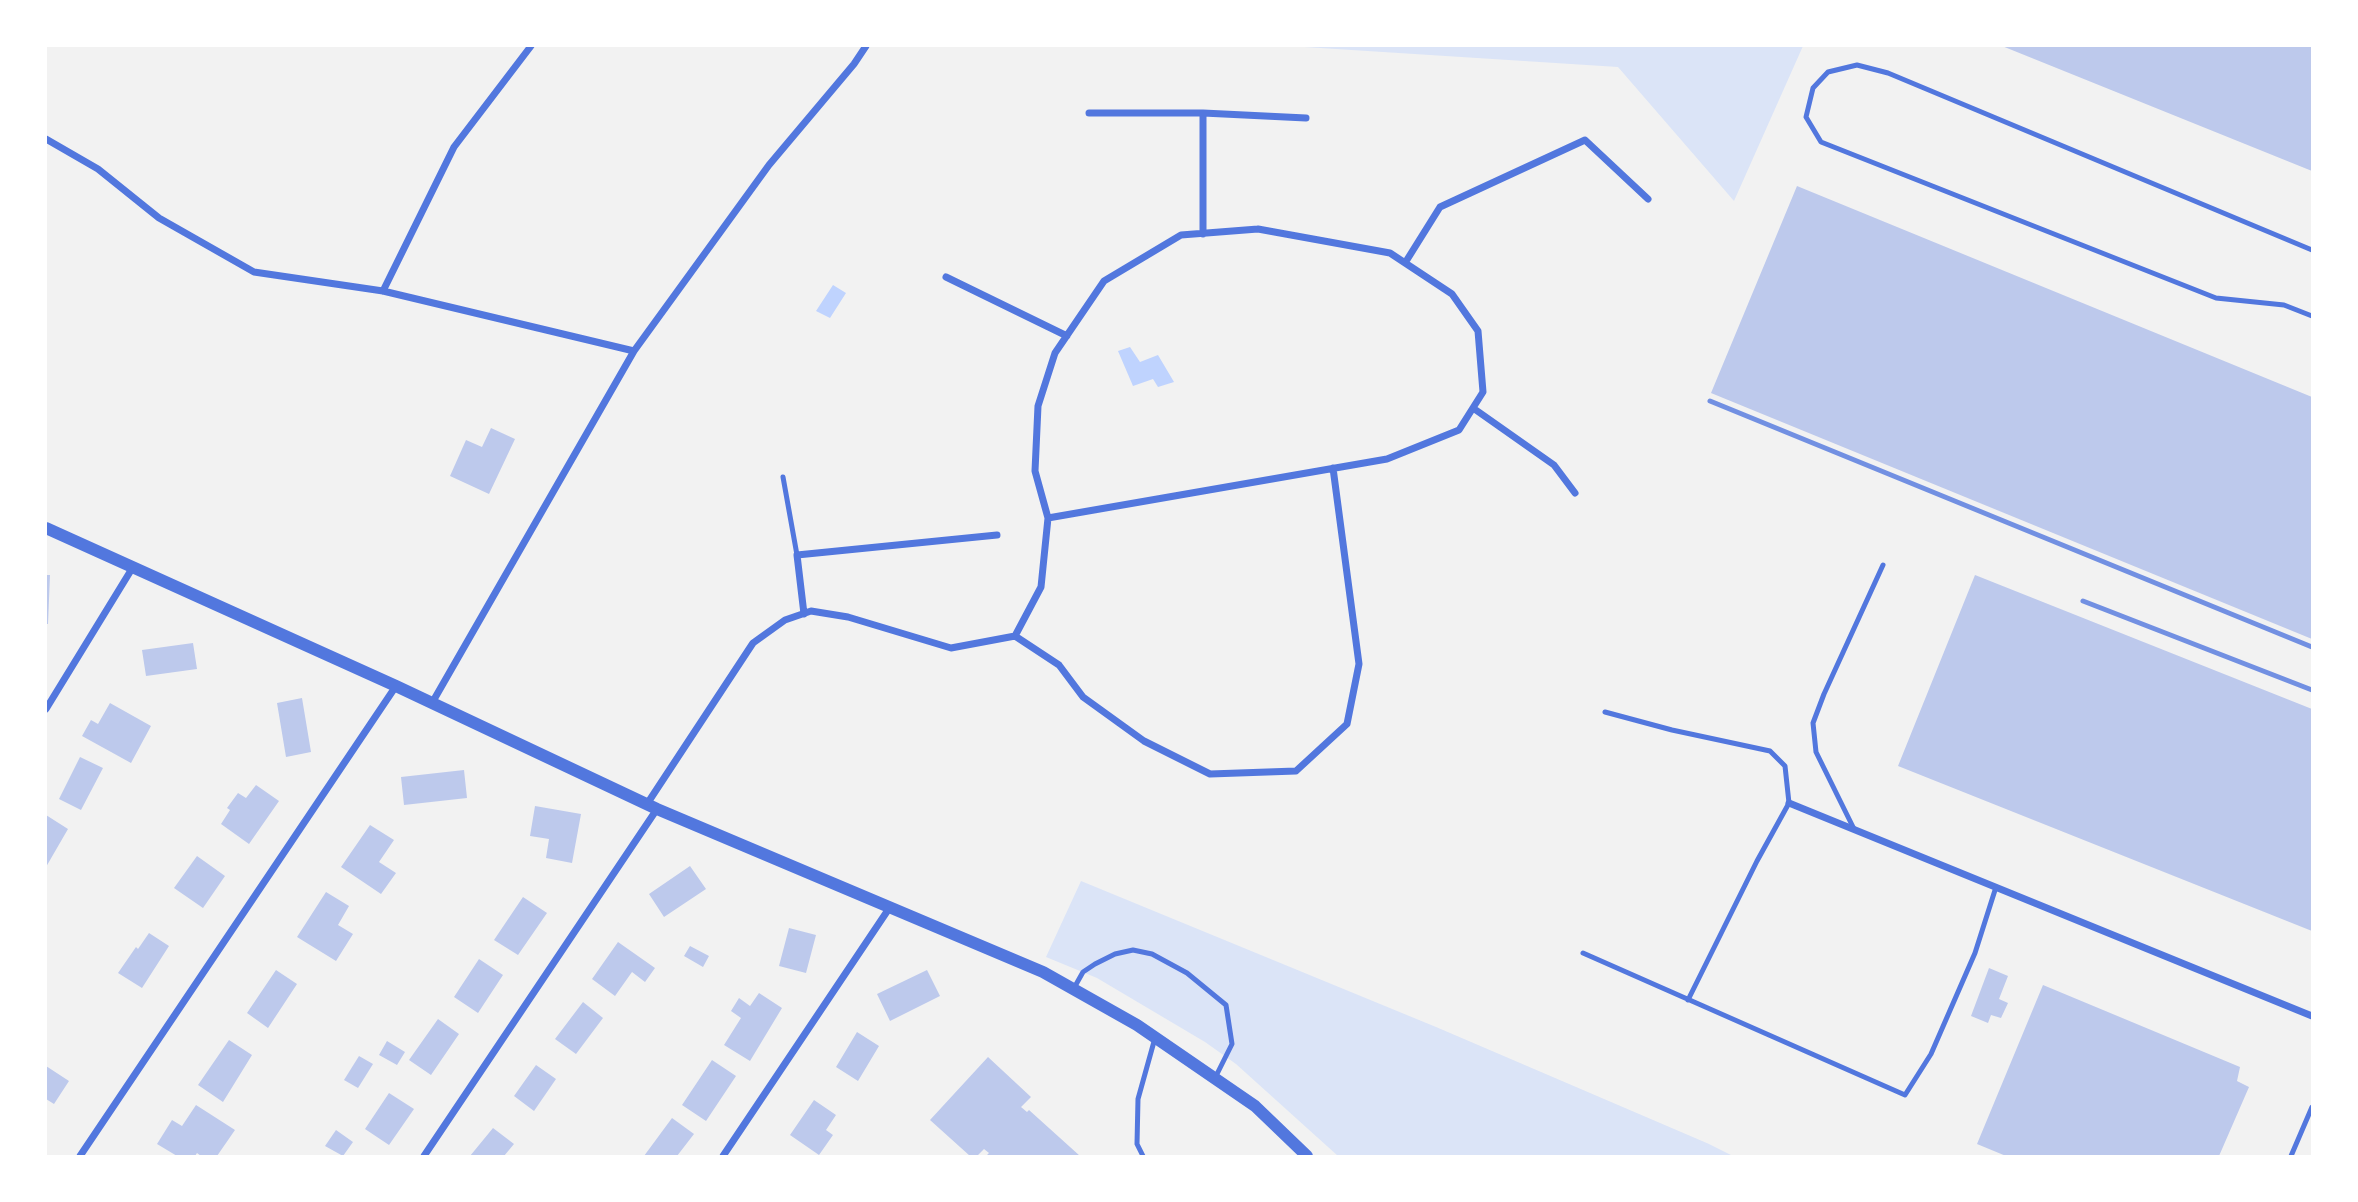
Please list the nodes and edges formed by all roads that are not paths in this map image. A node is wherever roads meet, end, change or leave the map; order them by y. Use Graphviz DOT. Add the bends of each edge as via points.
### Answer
graph roads {
  1 [pos="531,46"];
  2 [pos="866,46"];
  3 [pos="1089,113"];
  4 [pos="1203,113"];
  5 [pos="1306,118"];
  6 [pos="46,139"];
  7 [pos="1648,199"];
  8 [pos="1203,233"];
  9 [pos="2312,250"];
  10 [pos="1405,263"];
  11 [pos="946,277"];
  12 [pos="383,291"];
  13 [pos="2312,316"];
  14 [pos="1067,335"];
  15 [pos="634,351"];
  16 [pos="1473,408"];
  17 [pos="1333,468"];
  18 [pos="783,477"];
  19 [pos="1575,493"];
  20 [pos="1048,517"];
  21 [pos="46,528"];
  22 [pos="996,535"];
  23 [pos="797,555"];
  24 [pos="1883,565"];
  25 [pos="134,566"];
  26 [pos="804,614"];
  27 [pos="1015,636"];
  28 [pos="396,686"];
  29 [pos="432,703"];
  30 [pos="46,709"];
  31 [pos="1605,712"];
  32 [pos="1789,803"];
  33 [pos="652,806"];
  34 [pos="1854,829"];
  35 [pos="1996,887"];
  36 [pos="890,906"];
  37 [pos="1583,953"];
  38 [pos="1074,988"];
  39 [pos="1688,1000"];
  40 [pos="2312,1016"];
  41 [pos="1155,1038"];
  42 [pos="1215,1078"];
  43 [pos="2312,1107"];
  44 [pos="80,1157"];
  45 [pos="424,1157"];
  46 [pos="723,1157"];
  47 [pos="1143,1157"];
  48 [pos="1307,1157"];
  49 [pos="2291,1157"];
  1 -- 12 [label="street" via="454,146"];
  2 -- 15 [label="street" via="769,165"];
  3 -- 4 [label="street"];
  4 -- 5 [label="street"];
  4 -- 8 [label="street"];
  6 -- 12 [label="street" via="98,169 159,218 254,272"];
  7 -- 10 [label="street" via="1585,139 1440,207"];
  8 -- 10 [label="street" via="1258,229 1390,253"];
  8 -- 14 [label="street" via="1181,235 1104,281"];
  9 -- 13 [label="lane" via="1888,73 1857,65 1828,72 1813,88 1806,117 1821,142 2216,298 2284,305"];
  10 -- 16 [label="street" via="1452,294 1478,331 1483,392"];
  11 -- 14 [label="street"];
  12 -- 15 [label="street"];
  14 -- 20 [label="street" via="1055,353 1038,406 1035,471"];
  15 -- 29 [label="street"];
  16 -- 17 [label="street" via="1459,430 1387,459"];
  16 -- 19 [label="street" via="1554,465"];
  17 -- 20 [label="street"];
  17 -- 27 [label="street" via="1359,664 1346,724 1296,771 1210,774 1144,741 1083,697 1059,664"];
  18 -- 23 [label="lane"];
  20 -- 27 [label="street" via="1041,587"];
  21 -- 25 [label="street"];
  22 -- 23 [label="street"];
  23 -- 26 [label="street"];
  24 -- 34 [label="lane" via="1813,723 1816,752"];
  25 -- 28 [label="street"];
  25 -- 30 [label="street"];
  26 -- 27 [label="street" via="848,617 951,648"];
  26 -- 33 [label="street" via="785,620 753,643"];
  28 -- 29 [label="street"];
  28 -- 44 [label="street"];
  29 -- 33 [label="street"];
  31 -- 32 [label="lane" via="1770,751 1785,766"];
  32 -- 34 [label="street"];
  32 -- 39 [label="lane"];
  33 -- 36 [label="street"];
  33 -- 45 [label="street"];
  34 -- 35 [label="street"];
  35 -- 39 [label="lane" via="1975,953 1931,1054 1905,1095"];
  35 -- 40 [label="street"];
  36 -- 38 [label="street"];
  36 -- 46 [label="street"];
  37 -- 39 [label="lane"];
  38 -- 41 [label="street"];
  38 -- 42 [label="lane" via="1083,972 1115,954 1133,950 1152,954 1186,973 1226,1005 1232,1044"];
  41 -- 42 [label="street"];
  41 -- 47 [label="lane" via="1138,1099 1136,1144"];
  42 -- 48 [label="street" via="1255,1106"];
  43 -- 49 [label="lane"];
}
